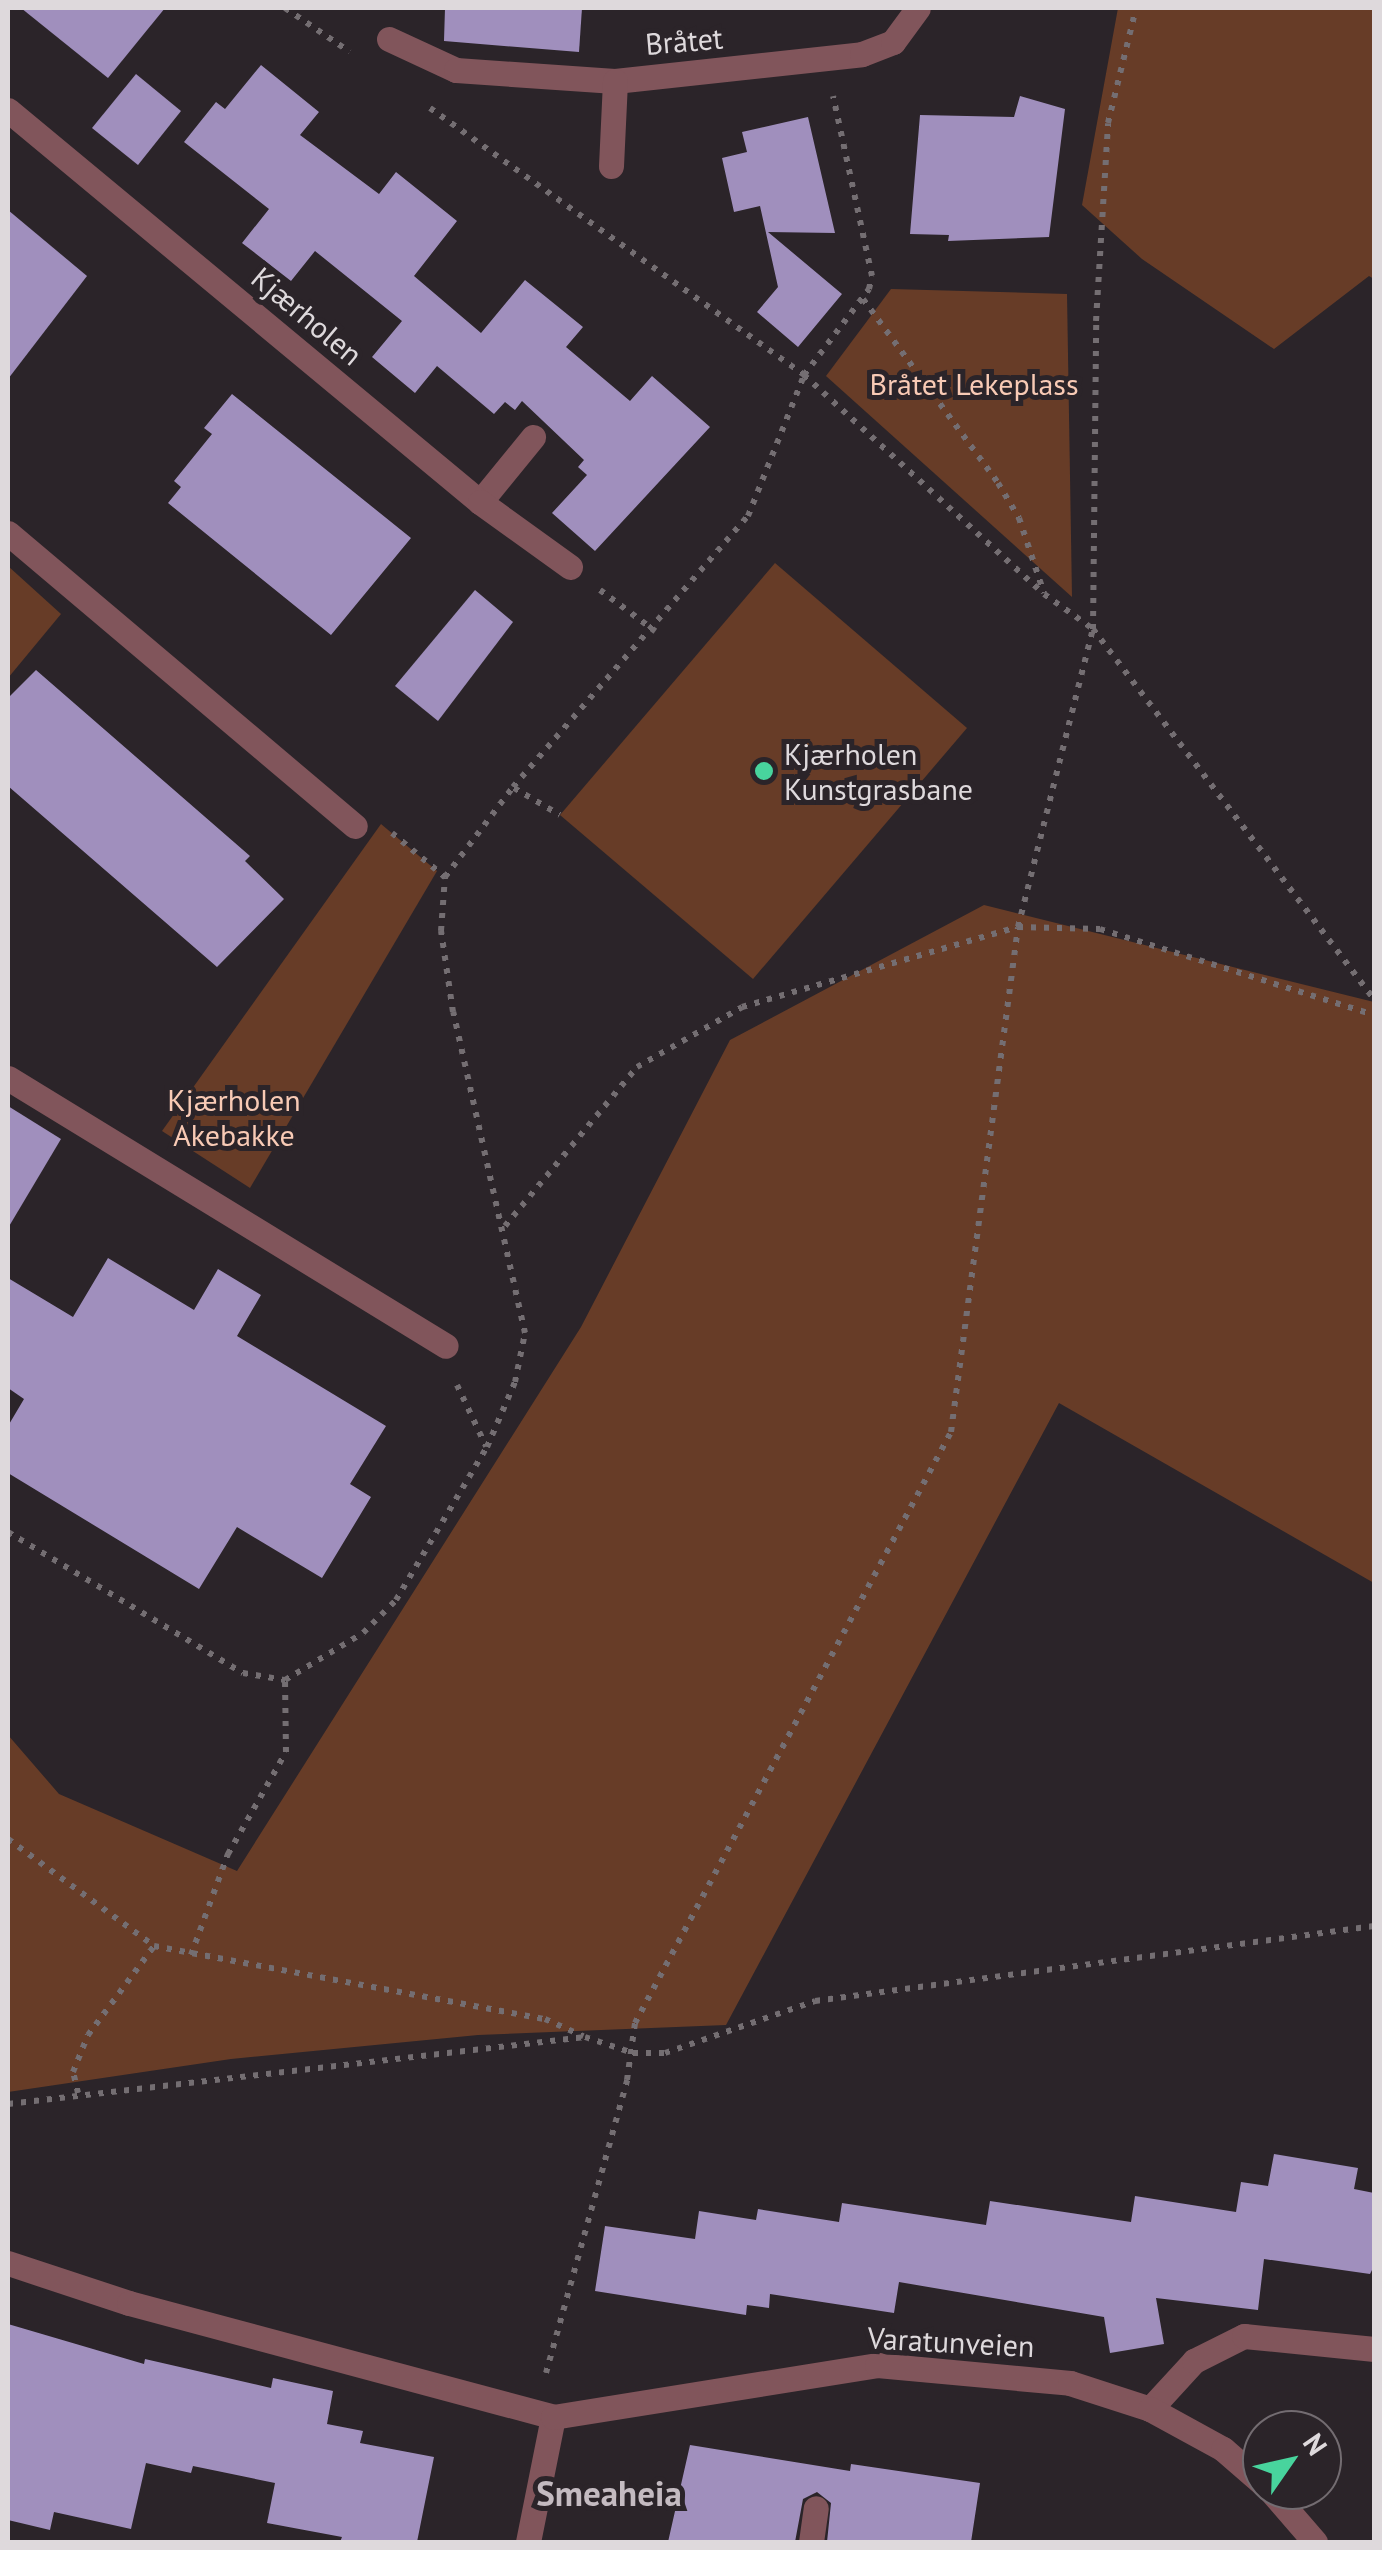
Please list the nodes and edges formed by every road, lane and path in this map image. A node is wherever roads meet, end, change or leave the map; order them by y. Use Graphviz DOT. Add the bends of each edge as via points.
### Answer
graph roads {
  1 [pos="285,8"];
  2 [pos="918,8"];
  3 [pos="1136,8"];
  4 [pos="390,39"];
  5 [pos="362,60"];
  6 [pos="826,60"];
  7 [pos="615,81"];
  8 [pos="424,104"];
  9 [pos="8,110"];
  10 [pos="611,166"];
  11 [pos="862,299"];
  12 [pos="804,374"];
  13 [pos="533,437"];
  14 [pos="480,502"];
  15 [pos="8,532"];
  16 [pos="570,567"];
  17 [pos="1044,594"];
  18 [pos="1093,629"];
  19 [pos="655,632"];
  20 [pos="514,788"];
  21 [pos="560,815"];
  22 [pos="356,826"];
  23 [pos="445,877"];
  24 [pos="1018,928"];
  25 [pos="1374,999"];
  26 [pos="1374,1015"];
  27 [pos="8,1078"];
  28 [pos="504,1226"];
  29 [pos="446,1346"];
  30 [pos="487,1447"];
  31 [pos="8,1532"];
  32 [pos="285,1680"];
  33 [pos="8,1839"];
  34 [pos="1374,1926"];
  35 [pos="154,1946"];
  36 [pos="191,1955"];
  37 [pos="584,2037"];
  38 [pos="633,2054"];
  39 [pos="78,2092"];
  40 [pos="8,2104"];
  41 [pos="8,2263"];
  42 [pos="1374,2349"];
  43 [pos="1150,2409"];
  44 [pos="543,2416"];
  45 [pos="1242,2466"];
  46 [pos="816,2508"];
  47 [pos="1287,2510"];
  48 [pos="528,2542"];
  49 [pos="811,2542"];
  50 [pos="1315,2542"];
  1 -- 5 [label="path"];
  2 -- 6 [label="street, Bråtet" via="894,42"];
  3 -- 18 [label="path" via="1108,124 1096,321"];
  4 -- 7 [label="street, Bråtet" via="456,70"];
  6 -- 7 [label="street, Bråtet"];
  6 -- 11 [label="path" via="872,276"];
  7 -- 10 [label="street, Bråtet"];
  8 -- 12 [label="path"];
  9 -- 14 [label="street, Kjærholen"];
  11 -- 12 [label="path"];
  11 -- 17 [label="path" via="1005,494"];
  12 -- 17 [label="path"];
  12 -- 19 [label="path" via="748,516"];
  13 -- 14 [label="street"];
  14 -- 16 [label="street, Kjærholen"];
  15 -- 22 [label="street"];
  16 -- 19 [label="path"];
  17 -- 18 [label="path"];
  18 -- 24 [label="path"];
  18 -- 25 [label="path"];
  19 -- 20 [label="path"];
  20 -- 21 [label="path"];
  20 -- 23 [label="path"];
  22 -- 23 [label="path" via="381,824"];
  23 -- 28 [label="path" via="441,932 453,1012"];
  24 -- 26 [label="path" via="1100,929"];
  24 -- 28 [label="path" via="742,1007 637,1067"];
  24 -- 38 [label="path" via="951,1432 635,2023"];
  27 -- 29 [label="street"];
  28 -- 30 [label="path" via="525,1333 516,1382"];
  29 -- 30 [label="path" via="460,1395"];
  30 -- 32 [label="path" via="396,1600 363,1633"];
  31 -- 32 [label="path" via="243,1674"];
  32 -- 36 [label="path" via="286,1752 228,1854"];
  33 -- 35 [label="path"];
  34 -- 38 [label="path" via="814,2000 702,2044"];
  35 -- 36 [label="path"];
  35 -- 39 [label="path" via="88,2035 73,2072"];
  36 -- 37 [label="path" via="545,2019"];
  37 -- 38 [label="path"];
  37 -- 39 [label="path"];
  38 -- 44 [label="path"];
  39 -- 40 [label="path"];
  41 -- 44 [label="street"];
  42 -- 43 [label="street" via="1244,2336 1194,2360"];
  43 -- 44 [label="street, Varatunveien" via="1070,2383 877,2364"];
  43 -- 45 [label="street, Varatunveien"];
  44 -- 48 [label="street"];
  46 -- 49 [label="street"];
  47 -- 50 [label="street"];
}
